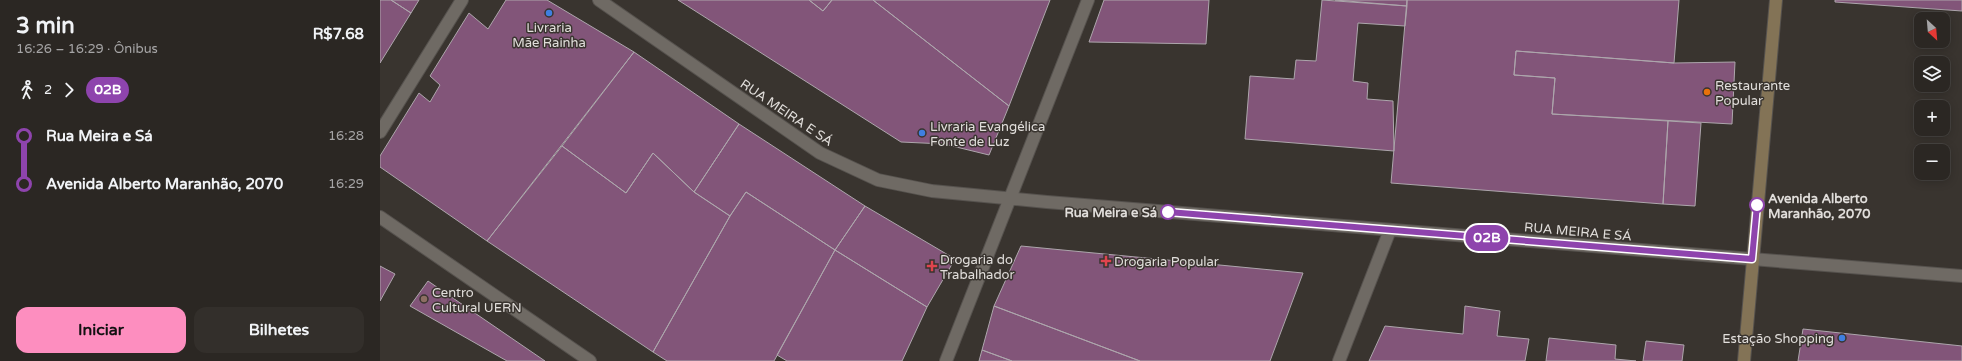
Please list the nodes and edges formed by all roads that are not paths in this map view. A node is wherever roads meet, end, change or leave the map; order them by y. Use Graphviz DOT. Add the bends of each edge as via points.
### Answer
graph roads {
  1 [pos="462,0"];
  2 [pos="600,0"];
  3 [pos="1088,0"];
  4 [pos="1776,0"];
  5 [pos="380,132"];
  6 [pos="1010,197"];
  7 [pos="380,217"];
  8 [pos="1390,230"];
  9 [pos="1752,259"];
  10 [pos="1962,276"];
  11 [pos="590,361"];
  12 [pos="946,361"];
  13 [pos="1338,361"];
  14 [pos="1744,361"];
  1 -- 5 [label="street"];
  2 -- 6 [label="street, RUA MEIRA E SÁ" via="820,153 878,180 947,192"];
  3 -- 6 [label="street"];
  4 -- 9 [label="main road"];
  6 -- 8 [label="street, RUA MEIRA E SÁ"];
  6 -- 12 [label="street"];
  7 -- 11 [label="street"];
  8 -- 9 [label="street, RUA MEIRA E SÁ"];
  8 -- 13 [label="street"];
  9 -- 10 [label="street, RUA MEIRA E SÁ"];
  9 -- 14 [label="main road"];
}
